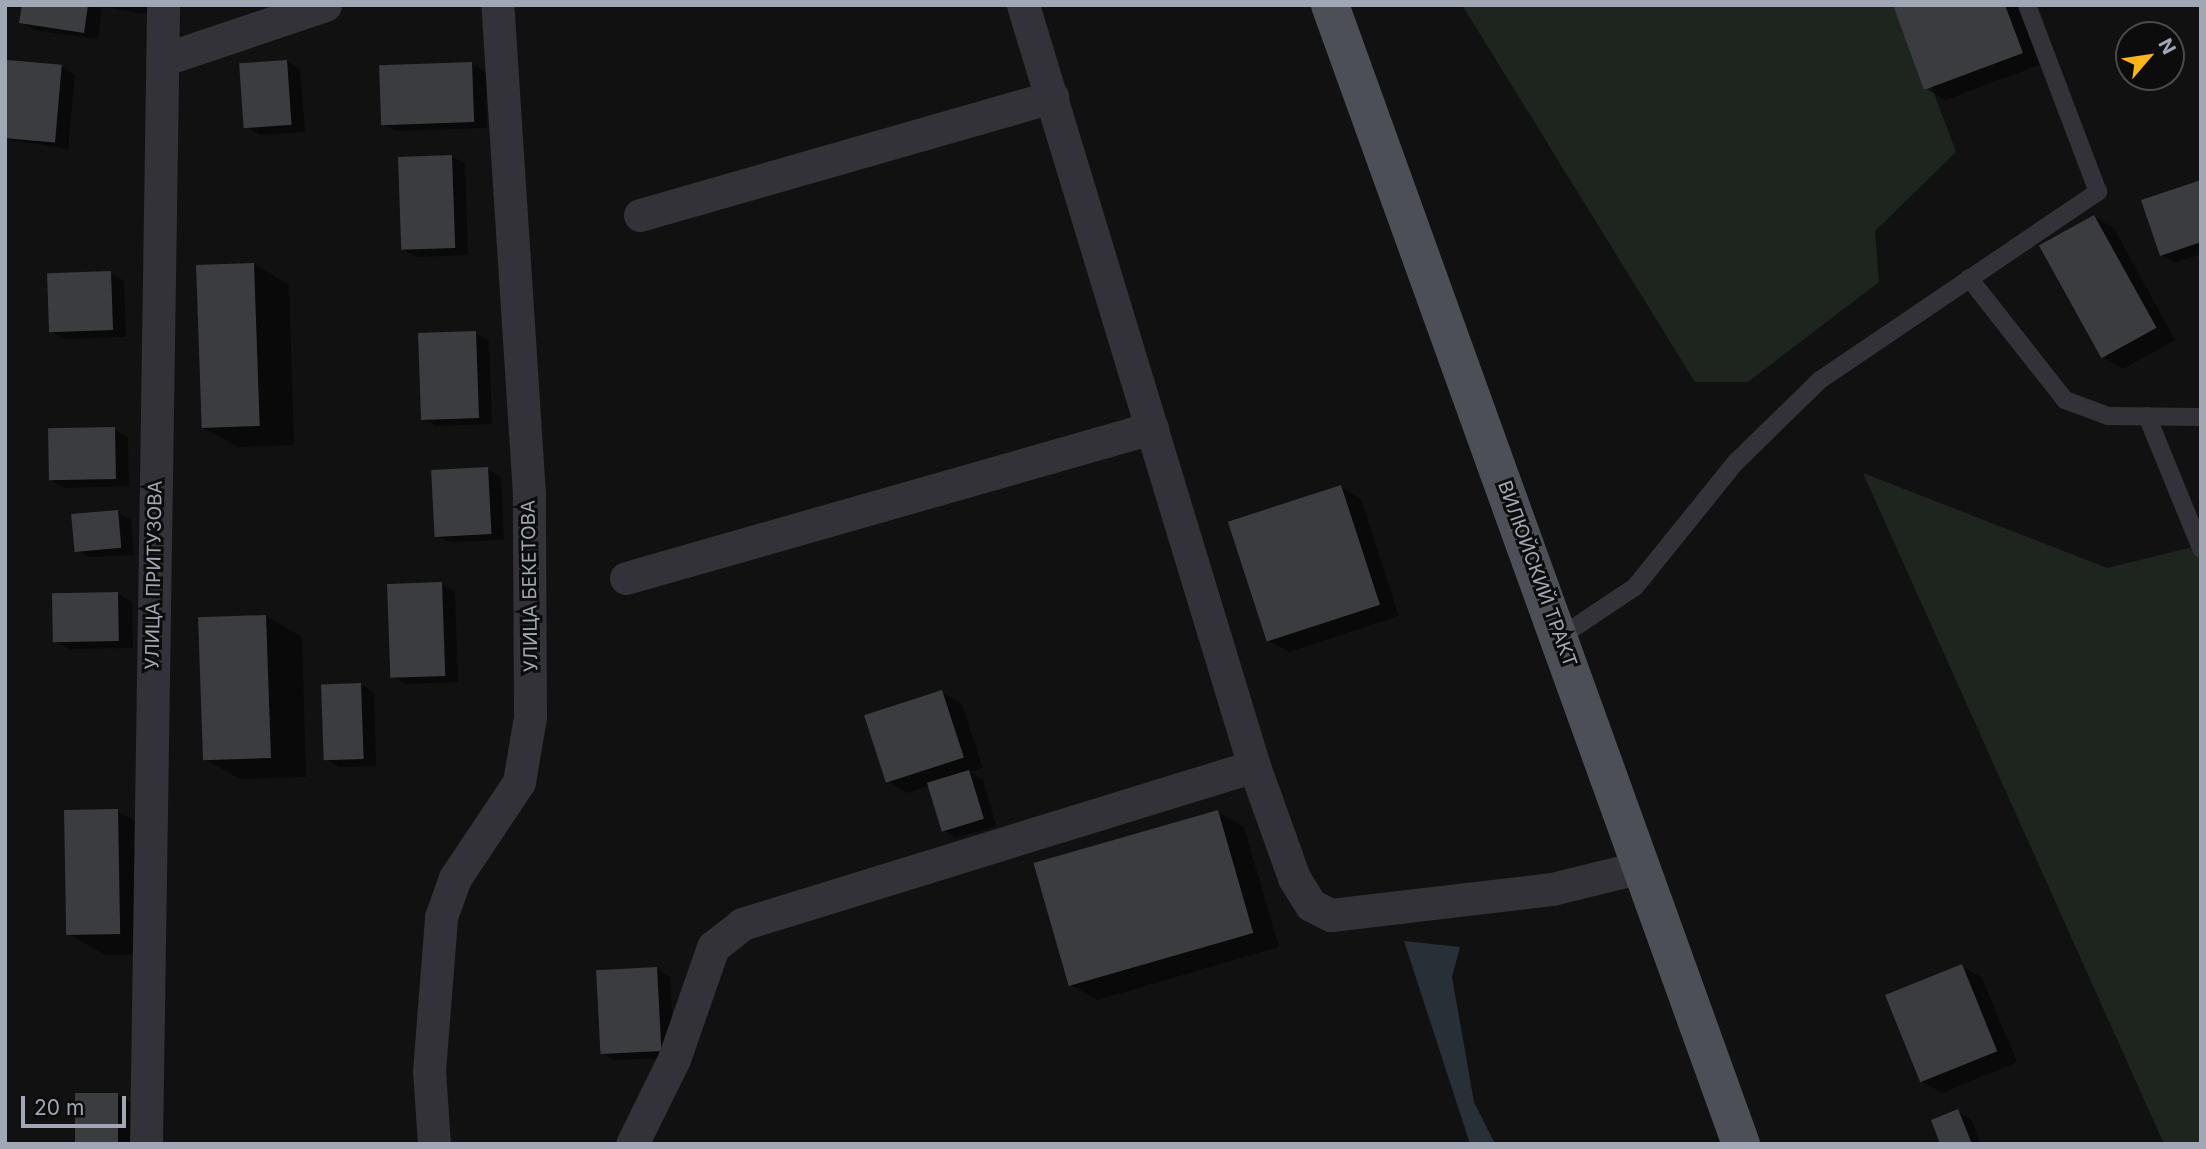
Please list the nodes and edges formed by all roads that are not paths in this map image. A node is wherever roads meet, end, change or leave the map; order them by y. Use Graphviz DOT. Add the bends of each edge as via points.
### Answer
graph roads {
  1 [pos="163,5"];
  2 [pos="325,5"];
  3 [pos="497,5"];
  4 [pos="1023,5"];
  5 [pos="1330,5"];
  6 [pos="2027,5"];
  7 [pos="162,60"];
  8 [pos="1052,97"];
  9 [pos="640,215"];
  10 [pos="1969,278"];
  11 [pos="2147,416"];
  12 [pos="2201,417"];
  13 [pos="1152,428"];
  14 [pos="2201,548"];
  15 [pos="626,578"];
  16 [pos="1560,637"];
  17 [pos="1254,766"];
  18 [pos="1641,867"];
  19 [pos="146,1144"];
  20 [pos="434,1144"];
  21 [pos="632,1144"];
  22 [pos="1741,1144"];
  1 -- 7 [label="street, УЛИЦА ПРИТУЗОВА"];
  2 -- 7 [label="street"];
  3 -- 20 [label="street, УЛИЦА БЕКЕТОВА" via="529,494 530,717 519,782 455,878 441,918 429,1071"];
  4 -- 8 [label="street"];
  5 -- 16 [label="main road, ВИЛЮЙСКИЙ ТРАКТ"];
  6 -- 10 [label="lane" via="2098,192"];
  7 -- 19 [label="street, УЛИЦА ПРИТУЗОВА"];
  8 -- 9 [label="street"];
  8 -- 13 [label="street"];
  10 -- 11 [label="lane" via="2065,400 2108,416"];
  10 -- 16 [label="lane" via="1820,380 1736,462 1635,587"];
  11 -- 12 [label="lane"];
  11 -- 14 [label="lane"];
  13 -- 15 [label="street"];
  13 -- 17 [label="street"];
  16 -- 18 [label="main road, ВИЛЮЙСКИЙ ТРАКТ"];
  17 -- 18 [label="street" via="1294,878 1311,905 1331,915 1552,889"];
  17 -- 21 [label="street" via="743,925 713,947 674,1059"];
  18 -- 22 [label="main road, ВИЛЮЙСКИЙ ТРАКТ"];
}
